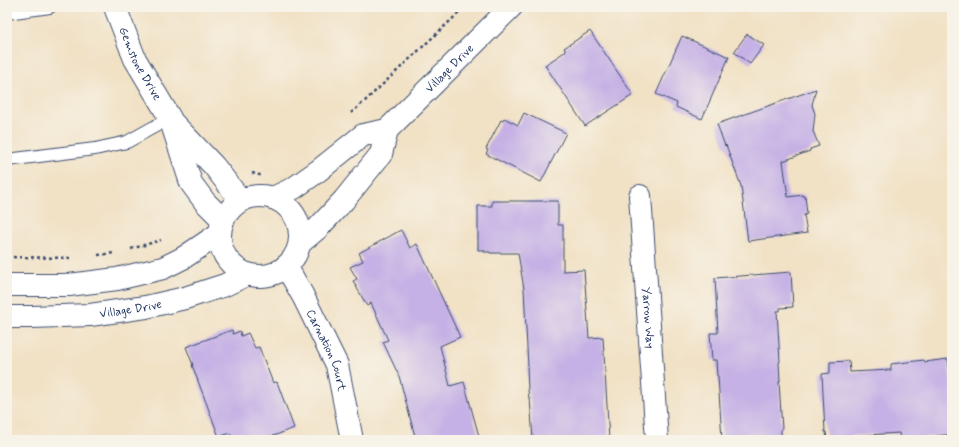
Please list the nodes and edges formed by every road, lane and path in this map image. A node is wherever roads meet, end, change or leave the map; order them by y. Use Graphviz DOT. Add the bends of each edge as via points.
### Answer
graph roads {
  1 [pos="50,7"];
  2 [pos="115,7"];
  3 [pos="464,7"];
  4 [pos="511,7"];
  5 [pos="7,13"];
  6 [pos="348,116"];
  7 [pos="170,118"];
  8 [pos="387,130"];
  9 [pos="7,160"];
  10 [pos="252,173"];
  11 [pos="269,174"];
  12 [pos="640,196"];
  13 [pos="273,198"];
  14 [pos="241,200"];
  15 [pos="222,227"];
  16 [pos="161,240"];
  17 [pos="300,242"];
  18 [pos="128,250"];
  19 [pos="121,252"];
  20 [pos="93,256"];
  21 [pos="7,258"];
  22 [pos="79,258"];
  23 [pos="286,266"];
  24 [pos="248,274"];
  25 [pos="7,285"];
  26 [pos="7,317"];
  27 [pos="352,440"];
  28 [pos="657,440"];
  1 -- 5 [label="lane"];
  2 -- 7 [label="street, Gemstone Drive" via="135,59"];
  3 -- 6 [label="path"];
  4 -- 8 [label="street, Village Drive"];
  7 -- 9 [label="lane" via="127,142 95,149"];
  7 -- 14 [label="street, Gemstone Drive"];
  7 -- 15 [label="street, Gemstone Drive" via="191,184"];
  8 -- 13 [label="street" via="363,135 318,172"];
  8 -- 17 [label="street" via="381,154 344,200 318,228"];
  10 -- 11 [label="path" via="264,177"];
  12 -- 28 [label="street, Yarrow Way"];
  13 -- 14 [label="street" via="262,195"];
  13 -- 17 [label="street" via="292,210 301,231"];
  14 -- 15 [label="street" via="230,209"];
  15 -- 24 [label="street" via="221,244 224,254 238,269"];
  15 -- 25 [label="street" via="183,258 164,268 117,279 69,285"];
  16 -- 18 [label="path"];
  17 -- 23 [label="street" via="296,256"];
  19 -- 20 [label="path"];
  21 -- 22 [label="path"];
  23 -- 24 [label="street" via="275,273 262,276"];
  23 -- 27 [label="street, Carnation Court" via="337,365"];
  24 -- 26 [label="street, Village Drive" via="225,285 185,298 146,307 90,315"];
}
